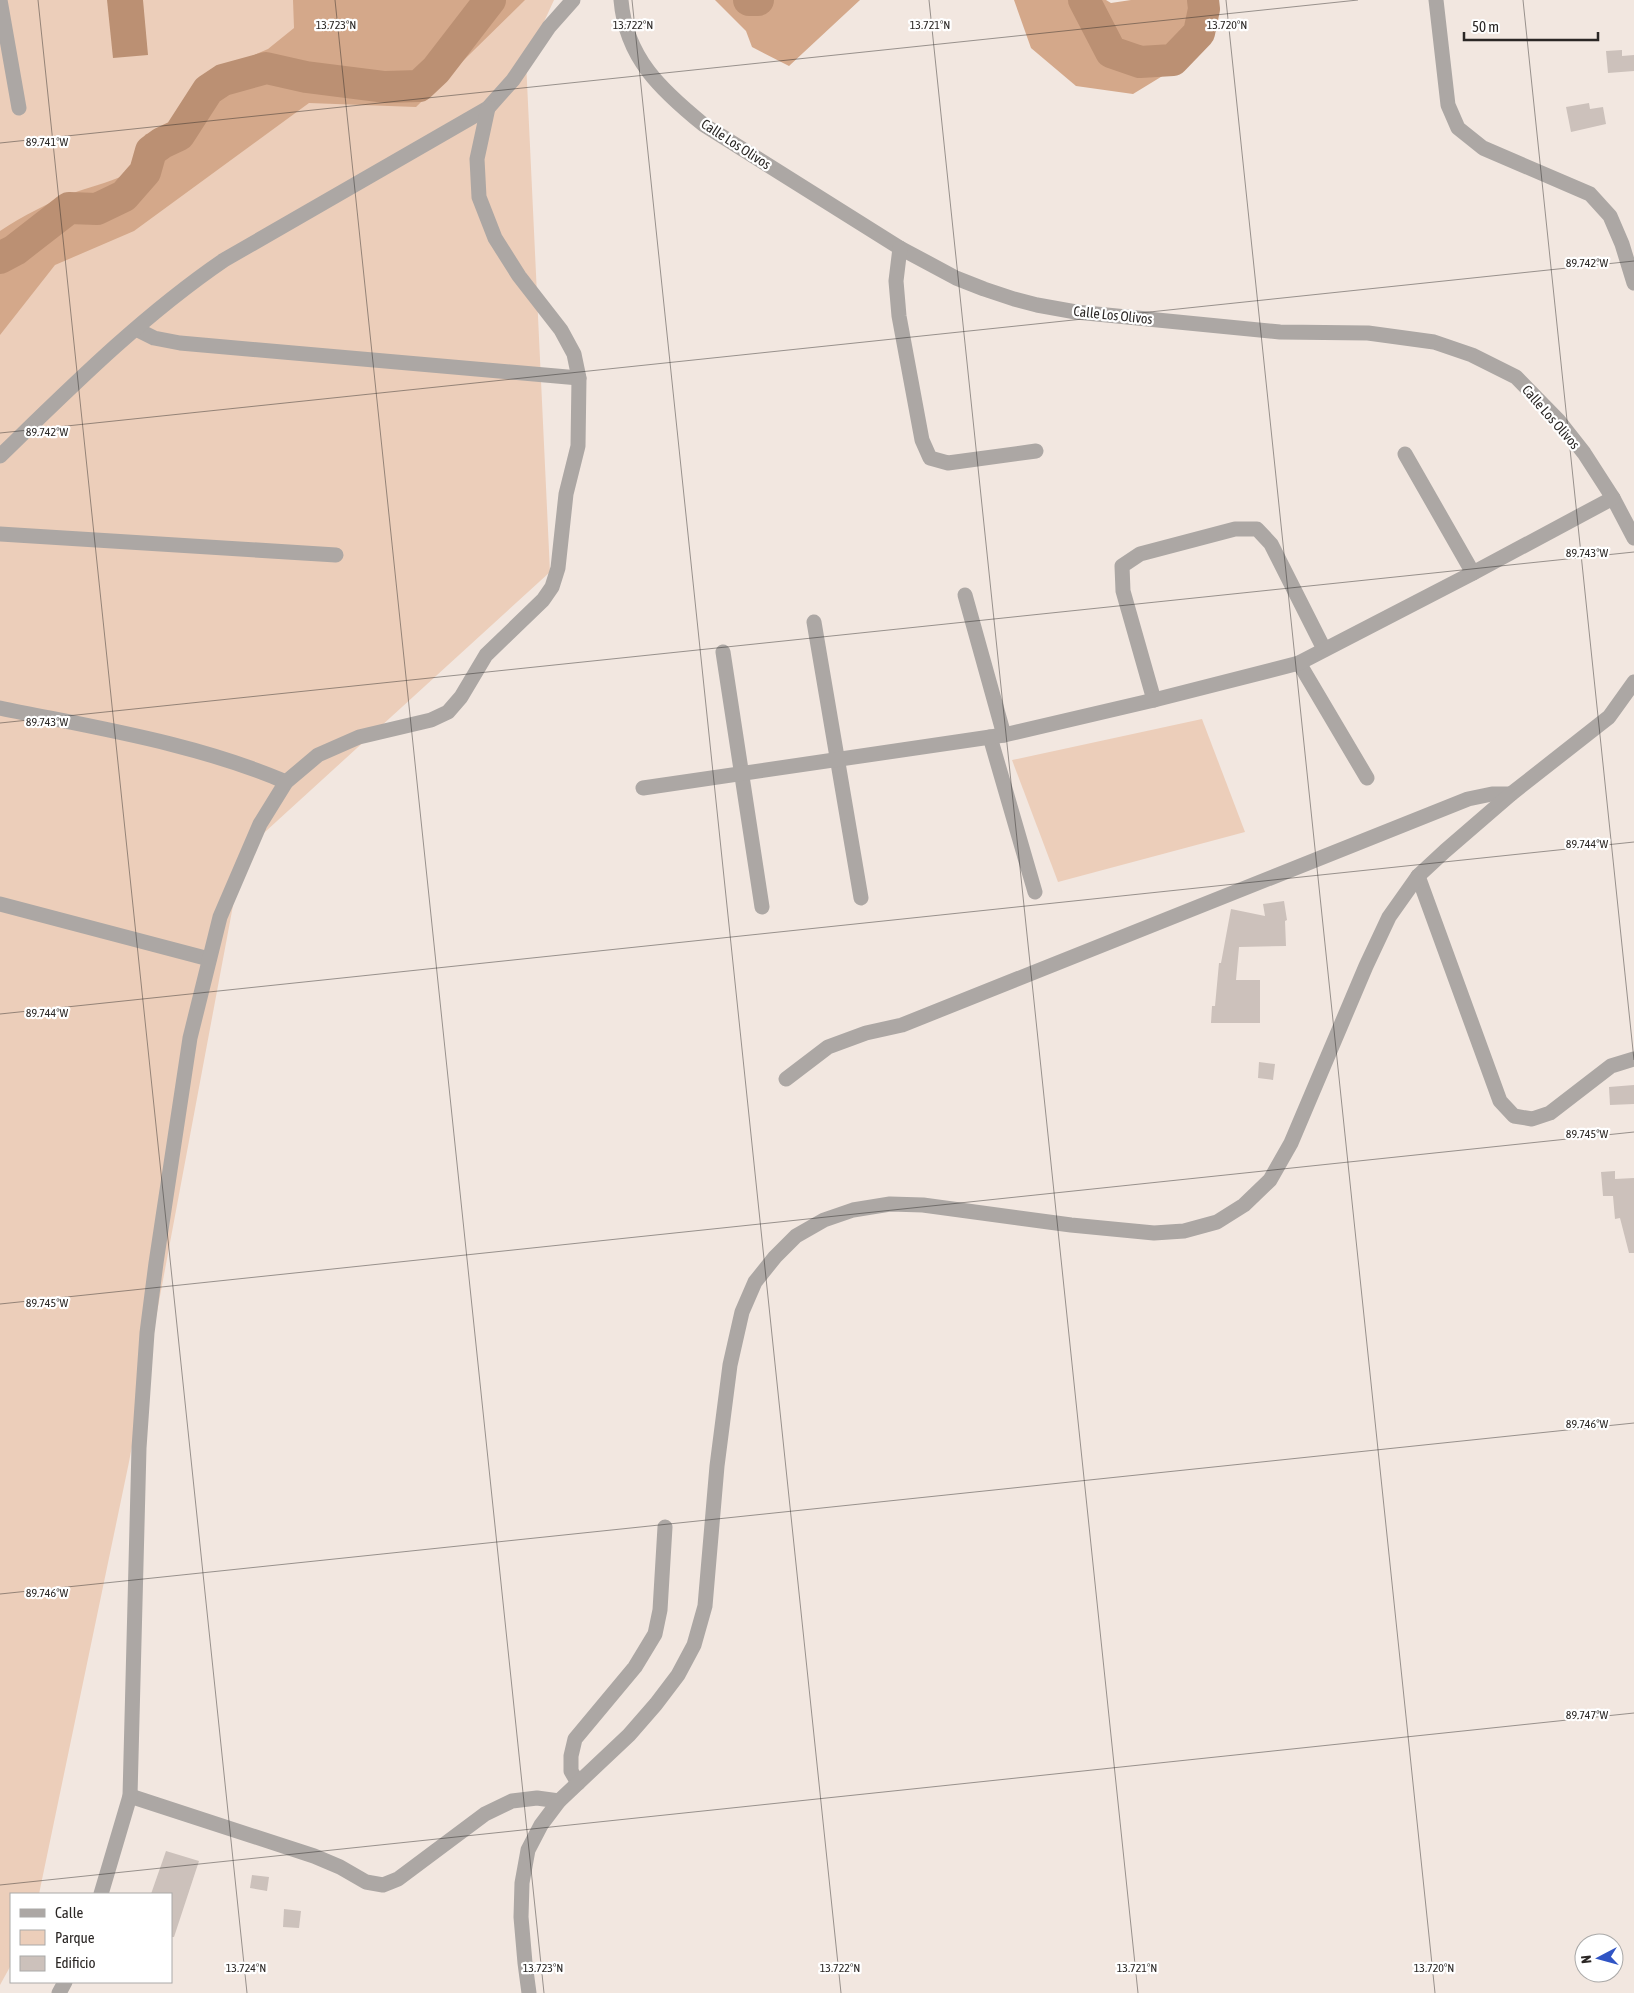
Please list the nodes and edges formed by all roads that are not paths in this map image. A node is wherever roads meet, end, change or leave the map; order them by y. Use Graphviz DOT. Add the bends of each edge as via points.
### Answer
graph roads {
  1 [pos="0,0"];
  2 [pos="573,0"];
  3 [pos="621,0"];
  4 [pos="1436,0"];
  5 [pos="19,108"];
  6 [pos="488,108"];
  7 [pos="900,248"];
  8 [pos="1634,283"];
  9 [pos="136,329"];
  10 [pos="579,378"];
  11 [pos="1036,451"];
  12 [pos="1405,454"];
  13 [pos="0,456"];
  14 [pos="1613,498"];
  15 [pos="0,534"];
  16 [pos="1634,538"];
  17 [pos="336,555"];
  18 [pos="1473,573"];
  19 [pos="965,595"];
  20 [pos="814,622"];
  21 [pos="1324,649"];
  22 [pos="723,652"];
  23 [pos="1299,663"];
  24 [pos="1634,682"];
  25 [pos="1154,700"];
  26 [pos="0,708"];
  27 [pos="997,736"];
  28 [pos="839,760"];
  29 [pos="741,774"];
  30 [pos="1367,778"];
  31 [pos="286,782"];
  32 [pos="643,788"];
  33 [pos="1511,794"];
  34 [pos="1418,876"];
  35 [pos="1035,892"];
  36 [pos="861,898"];
  37 [pos="0,904"];
  38 [pos="762,908"];
  39 [pos="209,960"];
  40 [pos="1634,1059"];
  41 [pos="786,1079"];
  42 [pos="665,1527"];
  43 [pos="578,1783"];
  44 [pos="130,1796"];
  45 [pos="560,1801"];
  46 [pos="101,1893"];
  47 [pos="529,1993"];
  1 -- 5 [label="street"];
  2 -- 6 [label="street"];
  3 -- 7 [label="street, Calle Los Olivos" via="630,41 648,73 675,101 704,124"];
  4 -- 8 [label="street" via="1448,105 1458,128 1483,148 1590,194 1610,216"];
  6 -- 9 [label="street" via="224,260 185,287"];
  6 -- 10 [label="street" via="477,159 479,198 495,238 519,276 561,330 574,354"];
  7 -- 11 [label="street" via="896,280 899,316 922,440 930,458 948,463"];
  7 -- 14 [label="street, Calle Los Olivos" via="956,278 1037,305 1076,312 1280,332 1368,333 1434,342 1472,355 1516,377 1530,389 1584,453"];
  9 -- 10 [label="street" via="154,338 180,343"];
  9 -- 13 [label="street"];
  10 -- 31 [label="street" via="578,446 566,494 558,568 552,587 543,600 486,655 448,712 431,720 359,737 318,755"];
  12 -- 18 [label="street"];
  14 -- 16 [label="street, Calle Los Olivos"];
  14 -- 18 [label="street"];
  15 -- 17 [label="street"];
  18 -- 21 [label="street"];
  19 -- 27 [label="street"];
  20 -- 28 [label="street"];
  21 -- 23 [label="street"];
  21 -- 25 [label="street" via="1271,544 1257,529 1235,528 1140,554 1122,566 1123,591"];
  22 -- 29 [label="street"];
  23 -- 25 [label="street"];
  23 -- 30 [label="street"];
  24 -- 33 [label="street" via="1609,717"];
  25 -- 27 [label="street"];
  26 -- 31 [label="street" via="197,749"];
  27 -- 28 [label="street"];
  27 -- 35 [label="street"];
  28 -- 29 [label="street"];
  28 -- 36 [label="street"];
  29 -- 32 [label="street"];
  29 -- 38 [label="street"];
  31 -- 39 [label="street" via="260,824 234,883 220,916"];
  33 -- 34 [label="street"];
  33 -- 41 [label="street" via="1468,799 902,1025 866,1033 828,1047"];
  34 -- 40 [label="street" via="1500,1101 1514,1116 1532,1119 1550,1113 1611,1066"];
  34 -- 43 [label="street" via="1390,917 1370,958 1291,1143 1270,1180 1244,1205 1217,1222 1184,1232 1154,1233 923,1205 890,1204 853,1210 824,1220 796,1236 775,1257 755,1282 742,1312 730,1365 717,1466 705,1606 694,1645 656,1704 629,1735"];
  37 -- 39 [label="street"];
  39 -- 44 [label="street" via="190,1038 147,1333 139,1448"];
  42 -- 43 [label="street" via="660,1610 655,1634 635,1668 575,1739 572,1771"];
  43 -- 45 [label="street"];
  44 -- 45 [label="street" via="314,1856 366,1882 383,1885 398,1879 485,1814 512,1800 537,1798"];
  44 -- 46 [label="street"];
  45 -- 47 [label="street" via="528,1850 522,1883 521,1918"];
}
